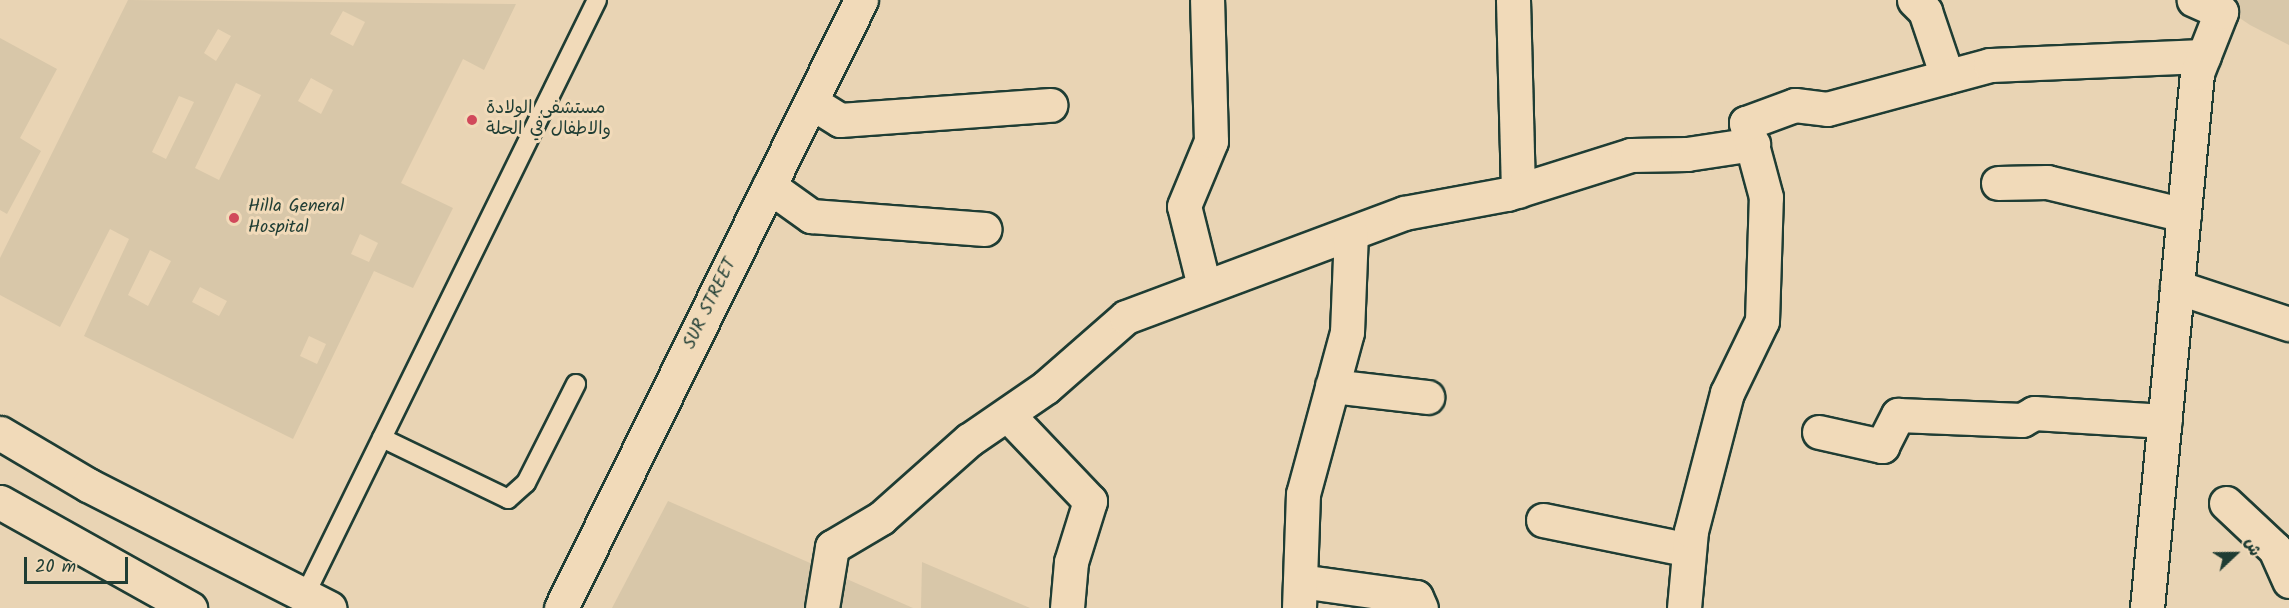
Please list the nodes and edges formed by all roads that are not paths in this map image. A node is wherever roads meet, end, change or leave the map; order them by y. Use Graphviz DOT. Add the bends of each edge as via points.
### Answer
graph roads {
  1 [pos="597,0"];
  2 [pos="861,0"];
  3 [pos="1206,0"];
  4 [pos="1513,0"];
  5 [pos="1914,0"];
  6 [pos="2194,0"];
  7 [pos="2205,56"];
  8 [pos="1947,76"];
  9 [pos="811,102"];
  10 [pos="1050,105"];
  11 [pos="1753,144"];
  12 [pos="1998,183"];
  13 [pos="769,186"];
  14 [pos="1518,191"];
  15 [pos="2184,215"];
  16 [pos="985,229"];
  17 [pos="1351,234"];
  18 [pos="1204,286"];
  19 [pos="2177,287"];
  20 [pos="2289,324"];
  21 [pos="576,384"];
  22 [pos="1332,386"];
  23 [pos="1427,397"];
  24 [pos="1008,415"];
  25 [pos="2165,421"];
  26 [pos="1819,432"];
  27 [pos="0,433"];
  28 [pos="382,438"];
  29 [pos="0,502"];
  30 [pos="2226,503"];
  31 [pos="1543,520"];
  32 [pos="1689,550"];
  33 [pos="2289,581"];
  34 [pos="1299,595"];
  35 [pos="310,605"];
  36 [pos="190,608"];
  37 [pos="561,608"];
  38 [pos="822,608"];
  39 [pos="1068,608"];
  40 [pos="1421,608"];
  41 [pos="1684,608"];
  42 [pos="2147,608"];
  1 -- 28 [label="lane"];
  2 -- 9 [label="street, SUR STREET"];
  3 -- 18 [label="street" via="1211,141 1184,206"];
  4 -- 14 [label="street"];
  5 -- 8 [label="street" via="1925,11"];
  6 -- 7 [label="street" via="2221,12"];
  7 -- 8 [label="street" via="1990,65"];
  7 -- 15 [label="street" via="2197,73"];
  8 -- 11 [label="street" via="1827,109 1795,105 1746,123"];
  9 -- 10 [label="street" via="840,120"];
  9 -- 13 [label="street, SUR STREET"];
  11 -- 14 [label="street" via="1687,154 1631,155"];
  11 -- 32 [label="street" via="1766,198 1762,321 1727,393"];
  12 -- 15 [label="street" via="2047,182"];
  13 -- 16 [label="street" via="811,216"];
  13 -- 37 [label="street, SUR STREET"];
  14 -- 17 [label="street" via="1404,213"];
  15 -- 19 [label="street"];
  17 -- 18 [label="street"];
  17 -- 22 [label="street" via="1347,332"];
  18 -- 24 [label="street" via="1126,317"];
  19 -- 20 [label="street"];
  19 -- 25 [label="street"];
  21 -- 28 [label="lane" via="526,483 508,500"];
  22 -- 23 [label="street"];
  22 -- 34 [label="street" via="1303,494"];
  24 -- 38 [label="street" via="969,440 881,518 832,547"];
  24 -- 39 [label="street" via="1090,501 1071,562"];
  25 -- 26 [label="street" via="2034,413 2022,420 1898,415 1882,446"];
  25 -- 42 [label="street"];
  27 -- 35 [label="street"];
  28 -- 35 [label="lane"];
  29 -- 36 [label="street"];
  30 -- 33 [label="street" via="2275,549"];
  31 -- 32 [label="street"];
  32 -- 41 [label="street"];
  34 -- 40 [label="street" via="1416,597"];
}
